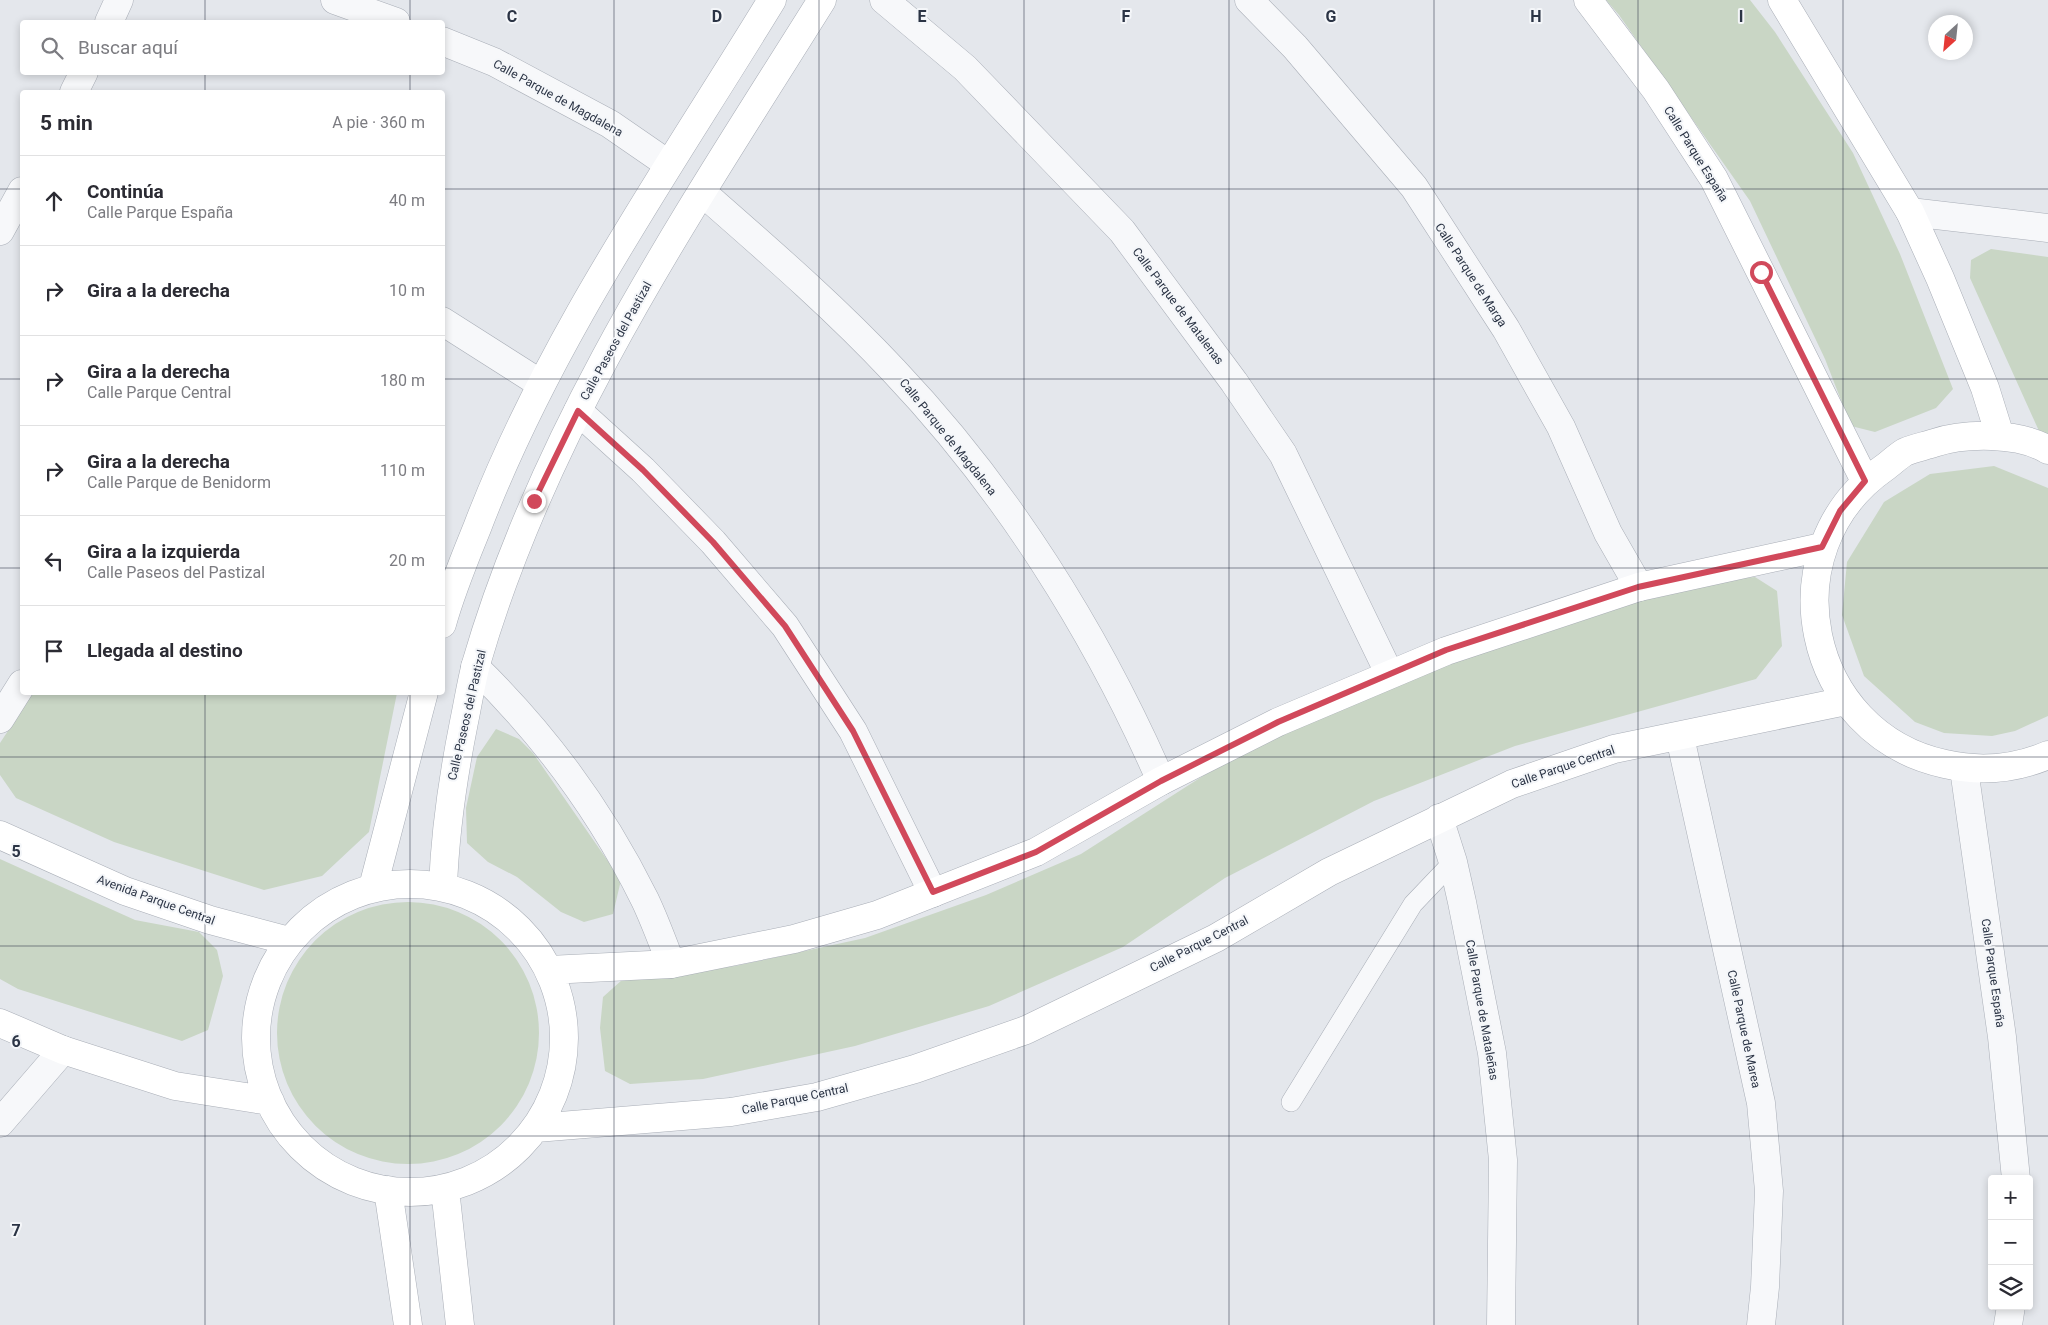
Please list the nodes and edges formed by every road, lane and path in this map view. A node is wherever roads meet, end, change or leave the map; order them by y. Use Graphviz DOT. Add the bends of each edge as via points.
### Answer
graph roads {
  1 [pos="119,0"];
  2 [pos="334,0"];
  3 [pos="772,0"];
  4 [pos="822,0"];
  5 [pos="884,0"];
  6 [pos="1249,0"];
  7 [pos="1588,0"];
  8 [pos="1782,0"];
  9 [pos="109,20"];
  10 [pos="390,20"];
  11 [pos="445,42"];
  12 [pos="82,75"];
  13 [pos="75,90"];
  14 [pos="668,164"];
  15 [pos="703,193"];
  16 [pos="20,196"];
  17 [pos="1910,212"];
  18 [pos="2048,228"];
  19 [pos="0,232"];
  20 [pos="445,323"];
  21 [pos="541,384"];
  22 [pos="578,411"];
  23 [pos="2000,436"];
  24 [pos="2048,450"];
  25 [pos="1865,481"];
  26 [pos="1822,547"];
  27 [pos="1638,587"];
  28 [pos="445,610"];
  29 [pos="475,667"];
  30 [pos="1389,673"];
  31 [pos="20,687"];
  32 [pos="423,695"];
  33 [pos="1846,701"];
  34 [pos="0,719"];
  35 [pos="1680,737"];
  36 [pos="2048,754"];
  37 [pos="1964,769"];
  38 [pos="1161,781"];
  39 [pos="1439,818"];
  40 [pos="0,835"];
  41 [pos="1453,862"];
  42 [pos="373,887"];
  43 [pos="442,887"];
  44 [pos="933,892"];
  45 [pos="289,941"];
  46 [pos="671,964"];
  47 [pos="548,970"];
  48 [pos="0,1023"];
  49 [pos="63,1050"];
  50 [pos="270,1101"];
  51 [pos="1291,1102"];
  52 [pos="0,1123"];
  53 [pos="536,1128"];
  54 [pos="2016,1175"];
  55 [pos="445,1189"];
  56 [pos="388,1190"];
  57 [pos="2010,1310"];
  58 [pos="408,1325"];
  59 [pos="460,1325"];
  60 [pos="1501,1325"];
  61 [pos="1761,1325"];
  62 [pos="2008,1325"];
  1 -- 9 [label="street"];
  2 -- 10 [label="street"];
  3 -- 14 [label="street"];
  4 -- 15 [label="street, Calle Paseos del Pastizal"];
  5 -- 30 [label="street, Calle Parque de Matalenas" via="965,68 1122,230 1284,454"];
  6 -- 27 [label="street, Calle Parque de Marga" via="1295,48 1414,187 1506,329 1561,427 1608,533"];
  7 -- 25 [label="street, Calle Parque España" via="1656,90 1714,179"];
  8 -- 17 [label="street"];
  11 -- 14 [label="street, Calle Parque de Magdalena" via="494,62 610,124"];
  12 -- 13 [label="street"];
  14 -- 21 [label="street"];
  15 -- 22 [label="street, Calle Paseos del Pastizal" via="628,313"];
  15 -- 38 [label="street, Calle Parque de Magdalena" via="782,262 894,371 979,470 1056,581 1136,724"];
  16 -- 19 [label="street"];
  17 -- 18 [label="street"];
  17 -- 23 [label="street" via="1986,388"];
  20 -- 21 [label="street"];
  21 -- 28 [label="street" via="497,474"];
  22 -- 29 [label="street, Calle Paseos del Pastizal" via="534,501"];
  22 -- 44 [label="street" via="643,470 713,542 785,626 853,731"];
  23 -- 24 [label="street"];
  23 -- 25 [label="street" via="1952,437 1905,452"];
  25 -- 26 [label="street" via="1840,511"];
  26 -- 27 [label="street"];
  26 -- 33 [label="street" via="1814,586 1815,627 1826,666"];
  27 -- 30 [label="street"];
  29 -- 43 [label="street, Calle Paseos del Pastizal" via="451,785"];
  29 -- 46 [label="street" via="549,746 604,825 646,901"];
  30 -- 38 [label="street" via="1278,722"];
  31 -- 34 [label="street"];
  32 -- 42 [label="street"];
  33 -- 35 [label="street, Calle Parque Central"];
  33 -- 37 [label="street" via="1869,727 1898,748 1930,761"];
  35 -- 39 [label="street, Calle Parque Central" via="1614,748 1512,784"];
  35 -- 61 [label="street, Calle Parque de Marea" via="1761,1103 1769,1191"];
  36 -- 37 [label="street" via="2034,761 2000,768"];
  37 -- 54 [label="street, Calle Parque España" via="2002,1037"];
  38 -- 44 [label="street" via="1036,852"];
  39 -- 41 [label="street, Calle Parque de Mataleñas"];
  39 -- 53 [label="street, Calle Parque Central" via="1329,872 1216,938 1026,1030 916,1069 817,1097 731,1112"];
  40 -- 45 [label="street, Avenida Parque Central" via="125,891 210,920"];
  41 -- 51 [label="lane" via="1413,904"];
  41 -- 60 [label="street, Calle Parque de Mataleñas" via="1492,1053 1503,1160"];
  42 -- 43 [label="street" via="410,884"];
  42 -- 45 [label="street" via="320,912"];
  43 -- 47 [label="street" via="464,893 504,916 522,932"];
  44 -- 46 [label="street" via="877,915 794,939"];
  45 -- 50 [label="street" via="264,988 258,1013 258,1065"];
  46 -- 47 [label="street"];
  47 -- 53 [label="street" via="562,1012 563,1058 551,1101"];
  48 -- 49 [label="street"];
  49 -- 50 [label="street" via="175,1086"];
  49 -- 52 [label="street"];
  50 -- 56 [label="street" via="286,1129 318,1160 356,1182"];
  53 -- 55 [label="street" via="485,1173"];
  55 -- 56 [label="street"];
  55 -- 59 [label="street"];
  56 -- 58 [label="street"];
  57 -- 62 [label="street"];
}
